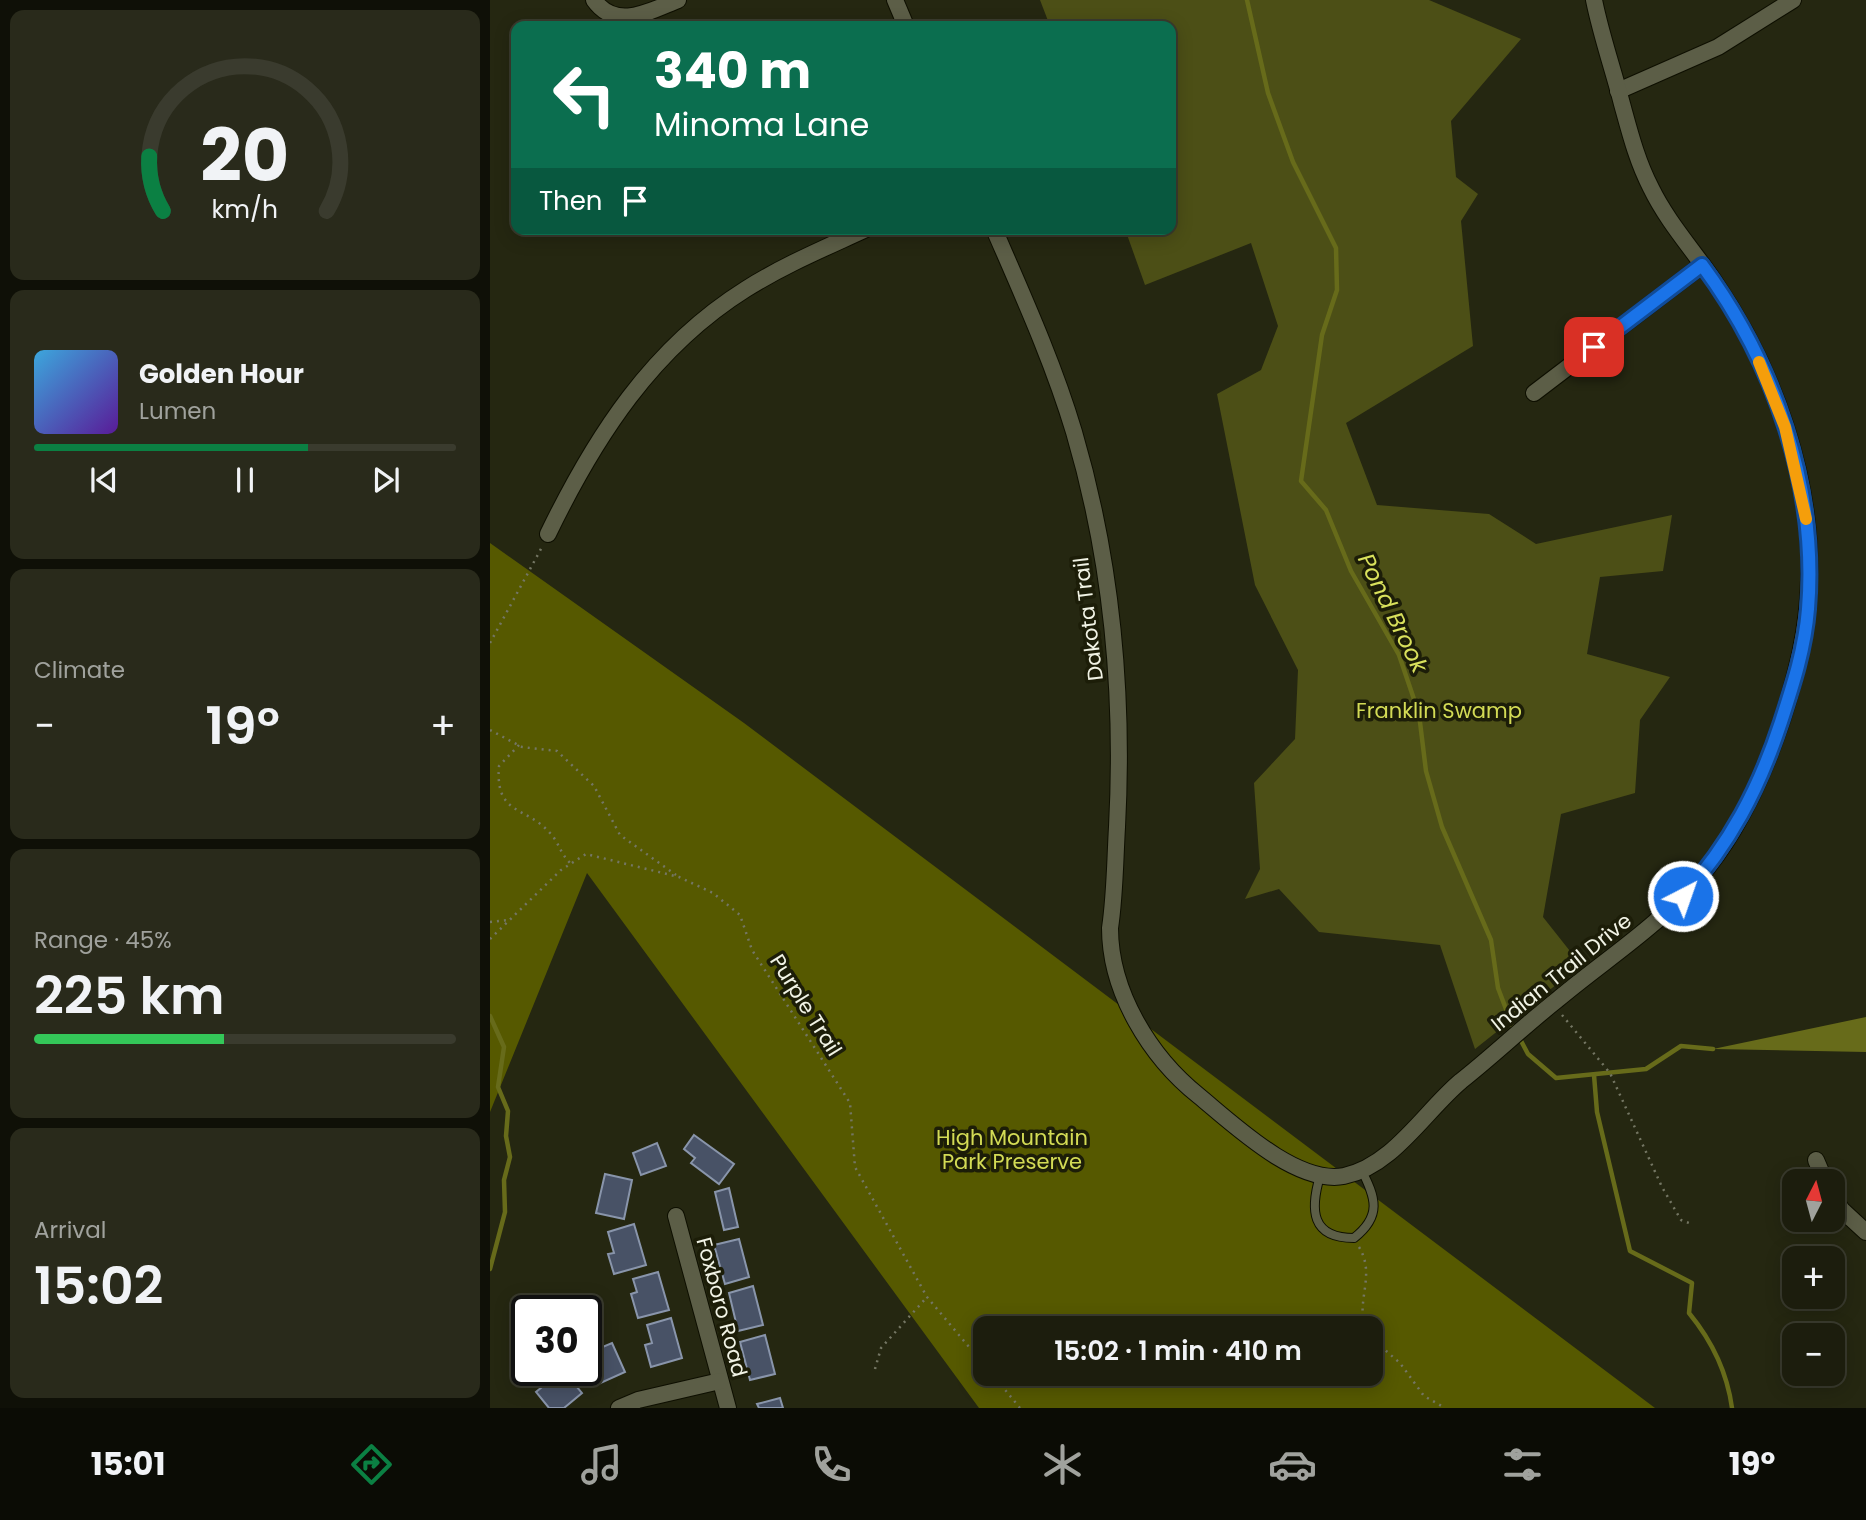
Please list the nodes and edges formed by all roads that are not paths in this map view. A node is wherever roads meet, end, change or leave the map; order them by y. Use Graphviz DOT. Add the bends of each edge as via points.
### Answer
graph roads {
  1 [pos="594,0"];
  2 [pos="678,0"];
  3 [pos="895,0"];
  4 [pos="1594,0"];
  5 [pos="1793,0"];
  6 [pos="904,21"];
  7 [pos="1618,91"];
  8 [pos="853,235"];
  9 [pos="997,235"];
  10 [pos="1702,265"];
  11 [pos="1534,393"];
  12 [pos="548,534"];
  13 [pos="1135,1017"];
  14 [pos="1816,1160"];
  15 [pos="1820,1169"];
  16 [pos="1361,1170"];
  17 [pos="1320,1176"];
  18 [pos="1845,1213"];
  19 [pos="676,1216"];
  20 [pos="1866,1232"];
  21 [pos="720,1381"];
  22 [pos="619,1408"];
  23 [pos="728,1408"];
  1 -- 2 [label="street" via="615,17 628,17"];
  3 -- 6 [label="street"];
  4 -- 7 [label="street, Indian Trail Drive"];
  5 -- 7 [label="street" via="1718,47"];
  7 -- 10 [label="street, Indian Trail Drive" via="1628,132 1653,193"];
  8 -- 12 [label="street" via="747,288 661,358 595,444"];
  9 -- 13 [label="street, Dakota Trail" via="1056,377 1101,547 1111,605 1119,726 1110,952"];
  10 -- 11 [label="street"];
  10 -- 16 [label="street, Indian Trail Drive" via="1732,309 1785,427 1808,541 1803,645 1765,769 1722,848 1657,920 1443,1097 1383,1158"];
  13 -- 17 [label="street, Indian Trail Drive" via="1155,1054 1175,1077 1293,1166"];
  14 -- 15 [label="street"];
  16 -- 17 [label="street, Indian Trail Drive"];
  16 -- 17 [label="lane" via="1373,1194 1373,1210 1369,1226 1354,1238 1329,1235 1319,1226 1314,1197"];
  18 -- 20 [label="street"];
  19 -- 21 [label="street, Foxboro Road"];
  21 -- 22 [label="street"];
  21 -- 23 [label="street, Foxboro Road"];
}
